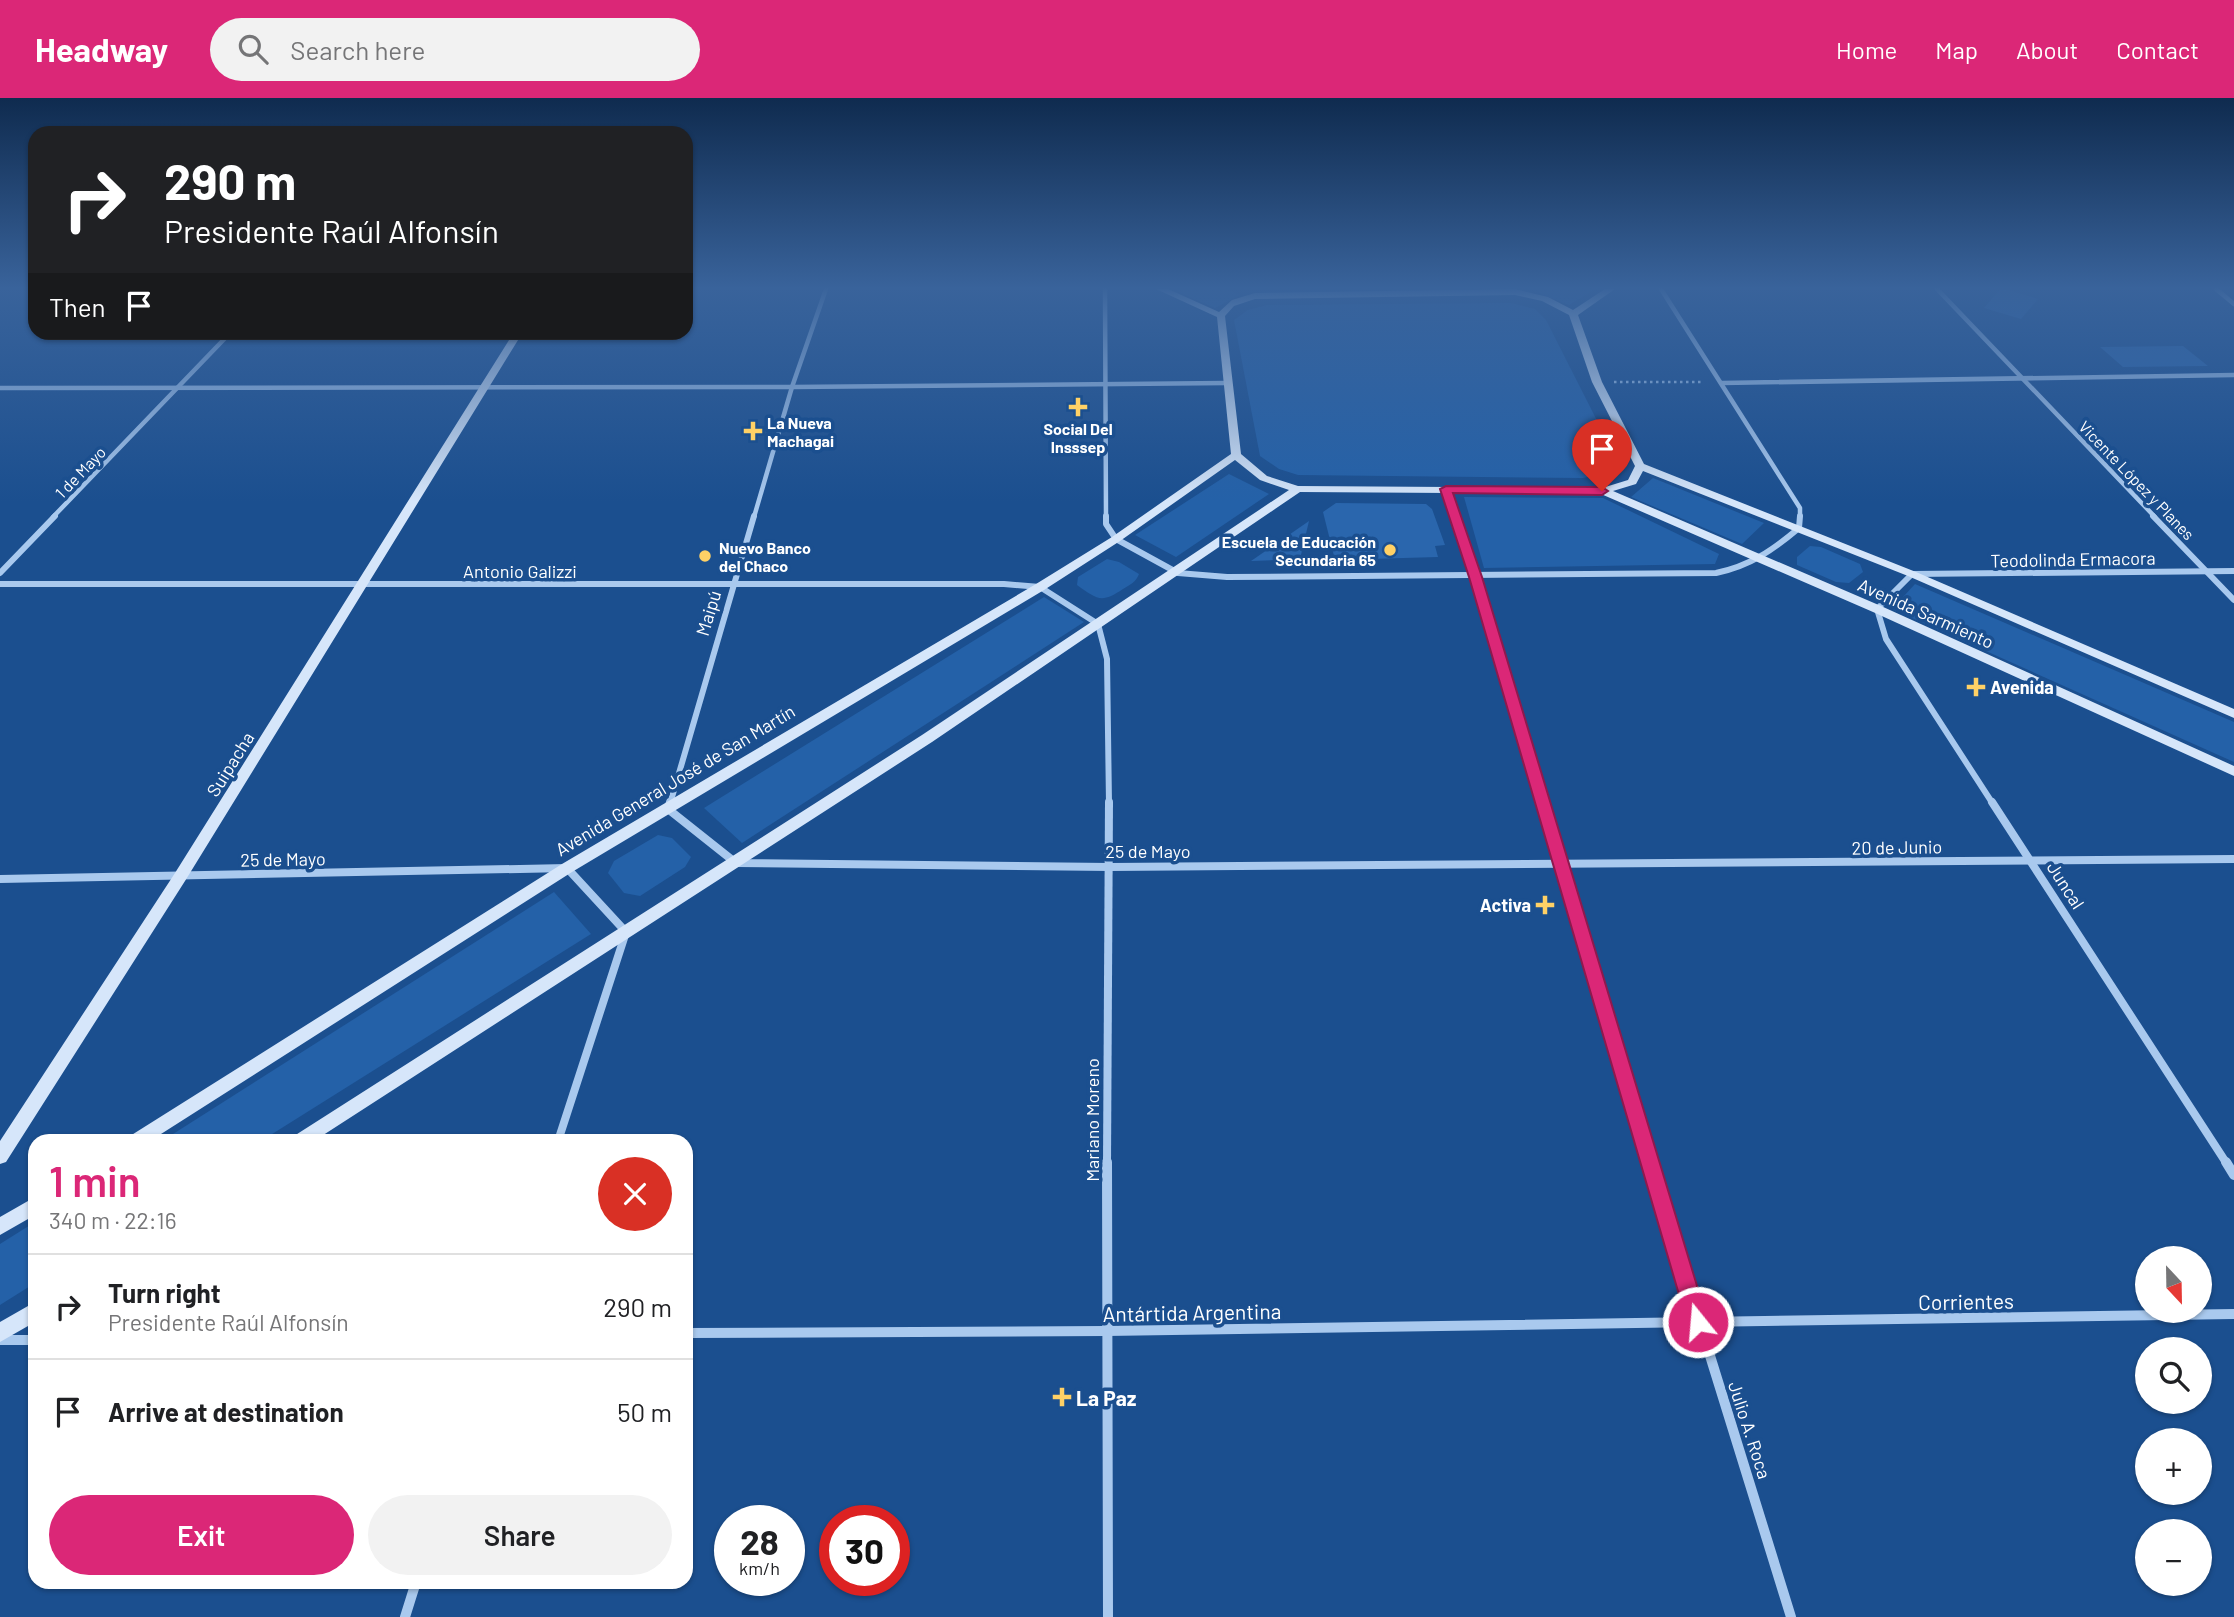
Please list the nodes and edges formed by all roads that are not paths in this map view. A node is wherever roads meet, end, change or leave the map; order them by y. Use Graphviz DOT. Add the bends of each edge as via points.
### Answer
graph roads {
  1 [pos="204,360"];
  2 [pos="502,360"];
  3 [pos="801,360"];
  4 [pos="1104,360"];
  5 [pos="1224,360"];
  6 [pos="1589,360"];
  7 [pos="1707,360"];
  8 [pos="2005,360"];
  9 [pos="2234,375"];
  10 [pos="2022,377"];
  11 [pos="1104,382"];
  12 [pos="1226,383"];
  13 [pos="1722,383"];
  14 [pos="792,387"];
  15 [pos="0,388"];
  16 [pos="177,388"];
  17 [pos="485,388"];
  18 [pos="1236,455"];
  19 [pos="1640,466"];
  20 [pos="1298,489"];
  21 [pos="1446,489"];
  22 [pos="1602,491"];
  23 [pos="1799,528"];
  24 [pos="1116,539"];
  25 [pos="1761,560"];
  26 [pos="2207,571"];
  27 [pos="2234,571"];
  28 [pos="0,573"];
  29 [pos="1178,573"];
  30 [pos="1912,574"];
  31 [pos="1475,577"];
  32 [pos="0,584"];
  33 [pos="735,584"];
  34 [pos="361,585"];
  35 [pos="1040,587"];
  36 [pos="2234,600"];
  37 [pos="1877,609"];
  38 [pos="1098,624"];
  39 [pos="2234,714"];
  40 [pos="2234,771"];
  41 [pos="668,809"];
  42 [pos="2234,859"];
  43 [pos="2032,861"];
  44 [pos="736,863"];
  45 [pos="1560,866"];
  46 [pos="1110,867"];
  47 [pos="566,868"];
  48 [pos="180,877"];
  49 [pos="0,879"];
  50 [pos="626,932"];
  51 [pos="147,1134"];
  52 [pos="311,1134"];
  53 [pos="560,1134"];
  54 [pos="0,1156"];
  55 [pos="2234,1175"];
  56 [pos="28,1209"];
  57 [pos="0,1227"];
  58 [pos="2234,1314"];
  59 [pos="28,1315"];
  60 [pos="1698,1322"];
  61 [pos="1106,1331"];
  62 [pos="0,1333"];
  63 [pos="693,1333"];
  64 [pos="0,1340"];
  65 [pos="28,1340"];
  66 [pos="414,1589"];
  67 [pos="405,1617"];
  68 [pos="1108,1617"];
  69 [pos="1791,1617"];
  1 -- 16 [label="street, 1 de Mayo"];
  2 -- 17 [label="street, Suipacha"];
  3 -- 14 [label="street, Maipú"];
  4 -- 11 [label="street"];
  5 -- 12 [label="street"];
  6 -- 19 [label="street"];
  7 -- 13 [label="street"];
  8 -- 10 [label="street, Vicente López y Planes"];
  9 -- 10 [label="street"];
  10 -- 13 [label="street"];
  10 -- 26 [label="street, Vicente López y Planes"];
  11 -- 12 [label="street"];
  11 -- 14 [label="street"];
  11 -- 24 [label="street" via="1106,524"];
  12 -- 18 [label="street"];
  13 -- 23 [label="street" via="1800,508"];
  14 -- 17 [label="street"];
  14 -- 33 [label="street, Maipú"];
  15 -- 16 [label="street"];
  16 -- 17 [label="street"];
  16 -- 28 [label="street, 1 de Mayo"];
  17 -- 34 [label="street, Suipacha"];
  18 -- 20 [label="street" via="1250,471 1273,484"];
  18 -- 24 [label="street, Avenida General José de San Martín"];
  19 -- 22 [label="street" via="1632,482"];
  19 -- 23 [label="street, Avenida Sarmiento"];
  20 -- 21 [label="street"];
  20 -- 29 [label="street"];
  21 -- 22 [label="street"];
  21 -- 31 [label="street, Julio A. Roca"];
  22 -- 25 [label="street, Avenida Sarmiento"];
  23 -- 25 [label="street"];
  23 -- 30 [label="street, Avenida Sarmiento"];
  24 -- 29 [label="street"];
  24 -- 35 [label="street, Avenida General José de San Martín"];
  25 -- 31 [label="street" via="1716,573"];
  25 -- 37 [label="street, Avenida Sarmiento"];
  26 -- 27 [label="street, Teodolinda Ermacora"];
  26 -- 30 [label="street, Teodolinda Ermacora"];
  26 -- 36 [label="street, Vicente López y Planes"];
  29 -- 31 [label="street"];
  29 -- 38 [label="street"];
  30 -- 37 [label="street"];
  30 -- 39 [label="street, Avenida Sarmiento"];
  31 -- 45 [label="street, Julio A. Roca"];
  32 -- 34 [label="street, Antonio Galizzi"];
  33 -- 34 [label="street, Antonio Galizzi"];
  33 -- 35 [label="street, Antonio Galizzi"];
  33 -- 41 [label="street, Maipú"];
  34 -- 48 [label="street, Suipacha"];
  35 -- 38 [label="street"];
  35 -- 41 [label="street, Avenida General José de San Martín"];
  37 -- 40 [label="street, Avenida Sarmiento"];
  37 -- 43 [label="street, Juncal" via="1886,639"];
  38 -- 44 [label="street"];
  38 -- 46 [label="street, Mariano Moreno" via="1107,659"];
  41 -- 44 [label="street"];
  41 -- 47 [label="street, Avenida General José de San Martín"];
  42 -- 43 [label="street, 20 de Junio"];
  43 -- 45 [label="street, 20 de Junio"];
  43 -- 55 [label="street, Juncal"];
  44 -- 46 [label="street, 25 de Mayo"];
  44 -- 50 [label="street"];
  45 -- 46 [label="street, 25 de Mayo"];
  45 -- 60 [label="street, Julio A. Roca"];
  46 -- 61 [label="street, Mariano Moreno"];
  47 -- 48 [label="street, 25 de Mayo"];
  47 -- 50 [label="street"];
  47 -- 51 [label="street, Avenida General José de San Martín"];
  48 -- 49 [label="street, 25 de Mayo"];
  48 -- 54 [label="street, Suipacha"];
  50 -- 52 [label="street"];
  50 -- 53 [label="street"];
  56 -- 57 [label="street"];
  58 -- 60 [label="street, Corrientes"];
  59 -- 62 [label="street"];
  60 -- 61 [label="street, Antártida Argentina"];
  60 -- 69 [label="street, Julio A. Roca"];
  61 -- 63 [label="street, Antártida Argentina"];
  61 -- 68 [label="street, Mariano Moreno"];
  64 -- 65 [label="street"];
  66 -- 67 [label="street"];
}
